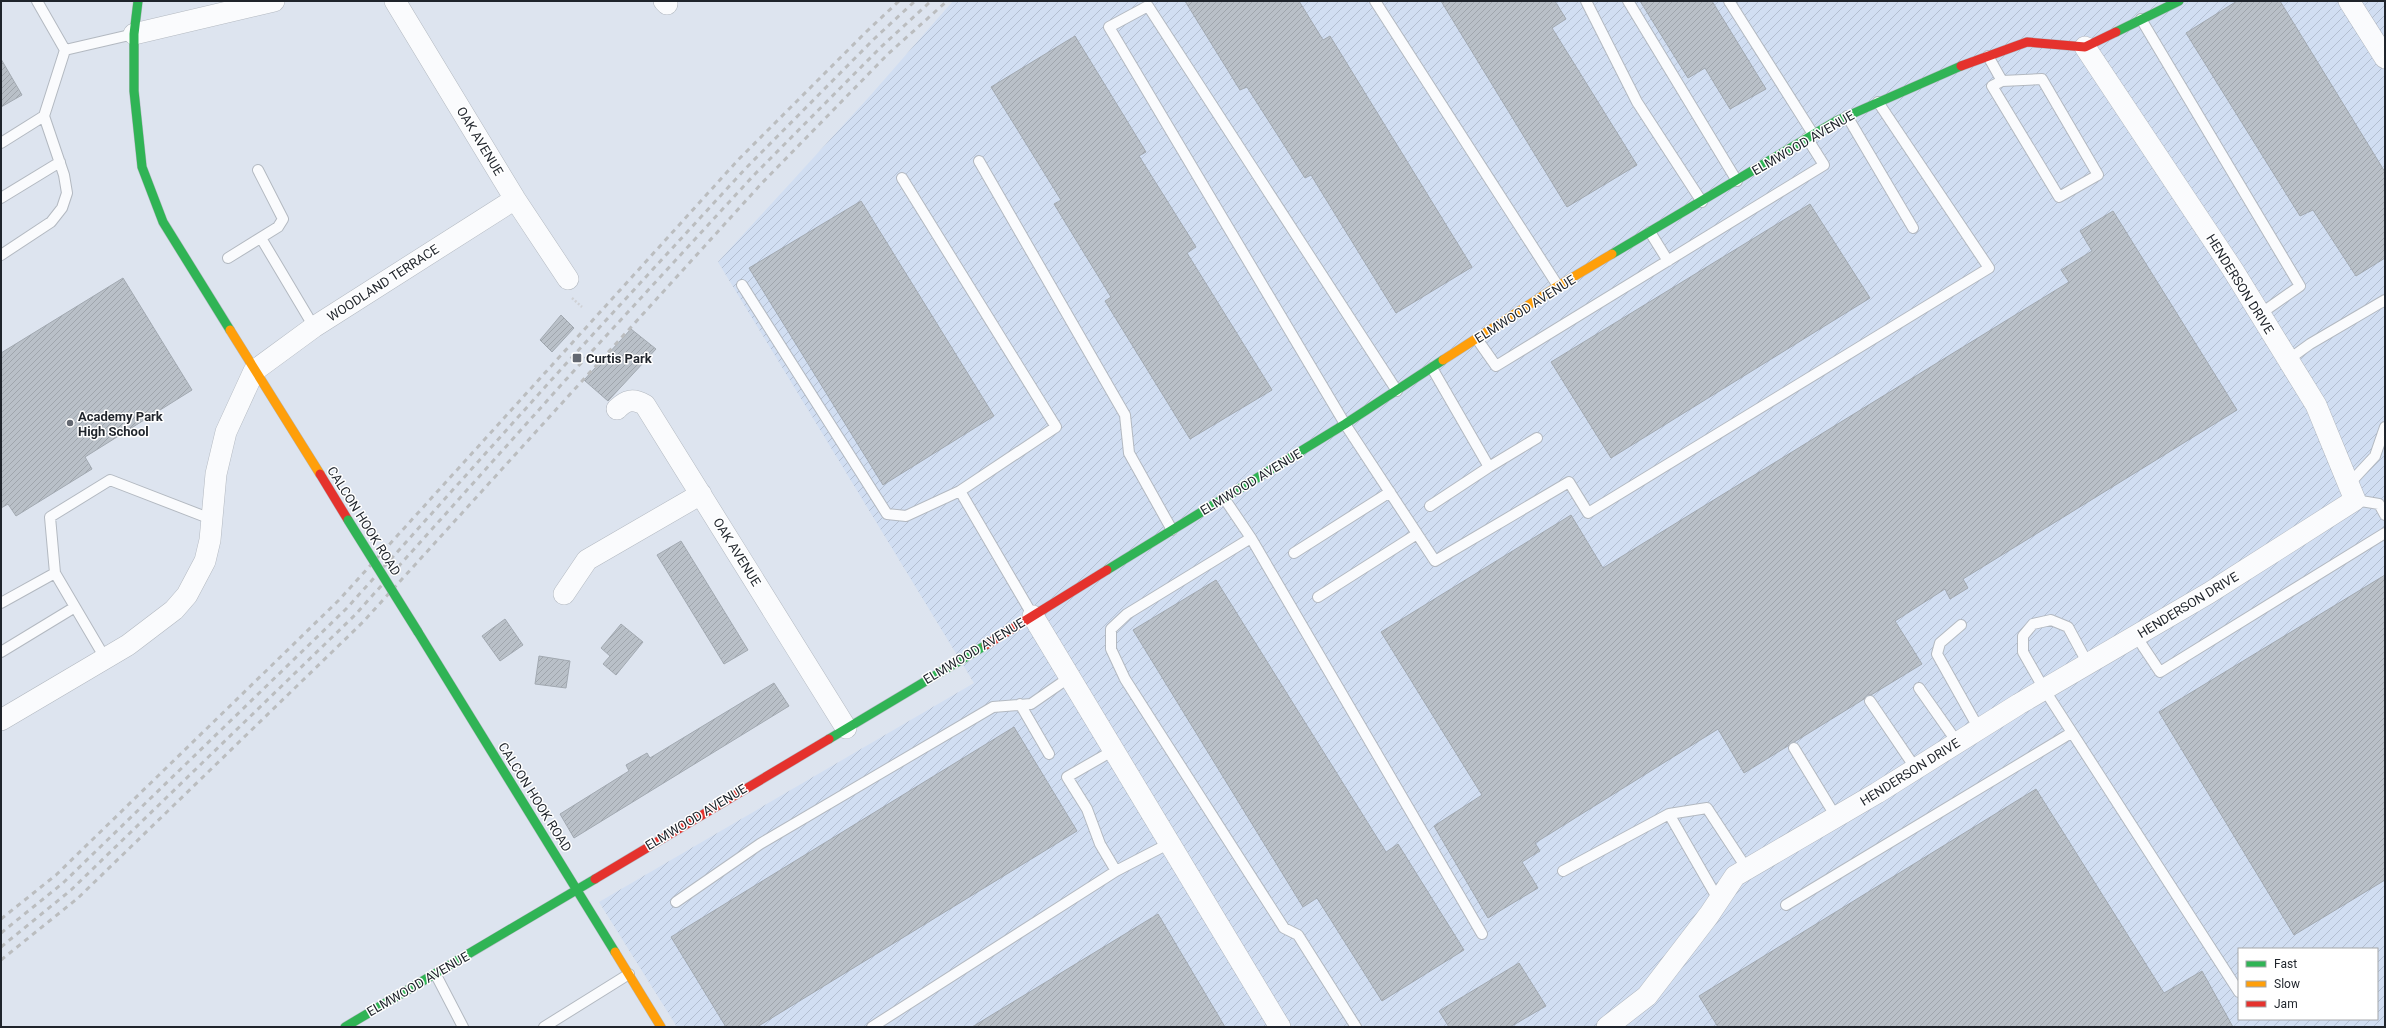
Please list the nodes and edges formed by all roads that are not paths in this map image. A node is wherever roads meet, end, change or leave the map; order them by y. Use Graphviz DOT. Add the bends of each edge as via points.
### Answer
graph roads {
  1 [pos="37,1"];
  2 [pos="138,1"];
  3 [pos="274,1"];
  4 [pos="395,1"];
  5 [pos="1375,1"];
  6 [pos="1586,1"];
  7 [pos="1628,1"];
  8 [pos="1729,1"];
  9 [pos="2179,1"];
  10 [pos="2350,1"];
  11 [pos="2141,20"];
  12 [pos="134,34"];
  13 [pos="2085,47"];
  14 [pos="65,50"];
  15 [pos="1988,56"];
  16 [pos="2385,58"];
  17 [pos="2002,81"];
  18 [pos="1878,102"];
  19 [pos="44,116"];
  20 [pos="1847,116"];
  21 [pos="1810,136"];
  22 [pos="1,143"];
  23 [pos="979,161"];
  24 [pos="60,162"];
  25 [pos="258,170"];
  26 [pos="902,178"];
  27 [pos="1736,181"];
  28 [pos="1,198"];
  29 [pos="515,199"];
  30 [pos="1702,202"];
  31 [pos="1913,228"];
  32 [pos="1650,232"];
  33 [pos="261,238"];
  34 [pos="1,256"];
  35 [pos="228,258"];
  36 [pos="1668,261"];
  37 [pos="568,279"];
  38 [pos="742,285"];
  39 [pos="1558,286"];
  40 [pos="2385,300"];
  41 [pos="2260,314"];
  42 [pos="314,327"];
  43 [pos="1477,339"];
  44 [pos="2288,360"];
  45 [pos="1432,368"];
  46 [pos="254,371"];
  47 [pos="1397,391"];
  48 [pos="617,410"];
  49 [pos="1346,424"];
  50 [pos="2385,427"];
  51 [pos="1538,438"];
  52 [pos="1489,467"];
  53 [pos="960,491"];
  54 [pos="1390,492"];
  55 [pos="2352,492"];
  56 [pos="701,494"];
  57 [pos="1224,498"];
  58 [pos="1430,506"];
  59 [pos="2385,515"];
  60 [pos="211,519"];
  61 [pos="1172,530"];
  62 [pos="1417,534"];
  63 [pos="2385,534"];
  64 [pos="1251,538"];
  65 [pos="1294,553"];
  66 [pos="55,573"];
  67 [pos="564,594"];
  68 [pos="1318,597"];
  69 [pos="1,603"];
  70 [pos="75,607"];
  71 [pos="1033,616"];
  72 [pos="1961,625"];
  73 [pos="2136,636"];
  74 [pos="1,652"];
  75 [pos="105,658"];
  76 [pos="2088,664"];
  77 [pos="1070,677"];
  78 [pos="1919,688"];
  79 [pos="2044,689"];
  80 [pos="1870,702"];
  81 [pos="1020,704"];
  82 [pos="1,720"];
  83 [pos="846,728"];
  84 [pos="1979,729"];
  85 [pos="2071,733"];
  86 [pos="1957,742"];
  87 [pos="1794,748"];
  88 [pos="1114,750"];
  89 [pos="1049,754"];
  90 [pos="1916,769"];
  91 [pos="1669,814"];
  92 [pos="1836,817"];
  93 [pos="1170,843"];
  94 [pos="1747,869"];
  95 [pos="1116,871"];
  96 [pos="1563,871"];
  97 [pos="577,889"];
  98 [pos="1719,901"];
  99 [pos="676,902"];
  100 [pos="1786,905"];
  101 [pos="1482,934"];
  102 [pos="629,974"];
  103 [pos="436,975"];
  104 [pos="2238,990"];
  105 [pos="345,1027"];
  106 [pos="463,1027"];
  107 [pos="544,1027"];
  108 [pos="661,1027"];
  109 [pos="872,1027"];
  110 [pos="1280,1027"];
  111 [pos="1356,1027"];
  112 [pos="1607,1027"];
  1 -- 14 [label="lane"];
  2 -- 12 [label="street, CALCON HOOK ROAD"];
  3 -- 12 [label="street"];
  4 -- 29 [label="street, OAK AVENUE"];
  5 -- 39 [label="lane"];
  6 -- 30 [label="lane" via="1637,102"];
  7 -- 27 [label="lane"];
  8 -- 21 [label="lane"];
  9 -- 11 [label="street"];
  10 -- 16 [label="street"];
  11 -- 13 [label="street"];
  11 -- 41 [label="lane" via="2300,286"];
  12 -- 14 [label="lane"];
  12 -- 46 [label="street, CALCON HOOK ROAD" via="134,91 142,167 163,222"];
  13 -- 15 [label="street, ELMWOOD AVENUE" via="2027,42"];
  13 -- 41 [label="street, HENDERSON DRIVE"];
  14 -- 19 [label="lane"];
  15 -- 17 [label="lane"];
  15 -- 18 [label="street, ELMWOOD AVENUE"];
  17 -- 17 [label="lane" via="1992,86 2059,197 2098,175 2042,79"];
  18 -- 20 [label="street, ELMWOOD AVENUE"];
  18 -- 62 [label="lane" via="1989,268 1588,513 1569,482 1435,561"];
  19 -- 22 [label="lane"];
  19 -- 24 [label="lane"];
  20 -- 21 [label="street, ELMWOOD AVENUE"];
  20 -- 31 [label="lane"];
  21 -- 27 [label="street, ELMWOOD AVENUE"];
  21 -- 36 [label="lane" via="1824,165"];
  23 -- 61 [label="lane" via="1125,415 1129,453"];
  24 -- 28 [label="lane"];
  24 -- 34 [label="lane" via="67,193 62,208 51,222"];
  25 -- 33 [label="lane" via="282,219 278,227"];
  26 -- 53 [label="lane" via="1056,427"];
  27 -- 30 [label="street, ELMWOOD AVENUE"];
  29 -- 37 [label="street, OAK AVENUE"];
  29 -- 42 [label="street, WOODLAND TERRACE"];
  30 -- 32 [label="street, ELMWOOD AVENUE"];
  32 -- 36 [label="lane"];
  32 -- 39 [label="street, ELMWOOD AVENUE"];
  33 -- 35 [label="lane"];
  33 -- 42 [label="lane"];
  36 -- 43 [label="lane" via="1496,366"];
  38 -- 53 [label="lane" via="887,514 906,516"];
  39 -- 43 [label="street, ELMWOOD AVENUE"];
  40 -- 44 [label="lane" via="2310,344"];
  41 -- 44 [label="street, HENDERSON DRIVE"];
  42 -- 46 [label="street, WOODLAND TERRACE"];
  43 -- 45 [label="street, ELMWOOD AVENUE"];
  44 -- 55 [label="street, HENDERSON DRIVE" via="2316,405"];
  45 -- 47 [label="street, ELMWOOD AVENUE"];
  45 -- 52 [label="lane"];
  46 -- 60 [label="street" via="226,432 216,474"];
  46 -- 97 [label="street, CALCON HOOK ROAD, bridge"];
  47 -- 49 [label="street, ELMWOOD AVENUE"];
  47 -- 49 [label="lane" via="1148,6 1109,27"];
  48 -- 56 [label="street, OAK AVENUE" via="624,402 630,400 644,405"];
  49 -- 54 [label="lane"];
  49 -- 57 [label="street, ELMWOOD AVENUE"];
  50 -- 55 [label="lane" via="2375,456"];
  51 -- 52 [label="lane"];
  52 -- 58 [label="lane"];
  53 -- 71 [label="lane"];
  54 -- 62 [label="lane"];
  54 -- 65 [label="lane"];
  55 -- 59 [label="lane" via="2379,504"];
  55 -- 73 [label="street, HENDERSON DRIVE" via="2209,594"];
  56 -- 67 [label="street" via="586,560"];
  56 -- 83 [label="street, OAK AVENUE"];
  57 -- 61 [label="street, ELMWOOD AVENUE"];
  57 -- 64 [label="lane"];
  60 -- 66 [label="lane" via="110,480 50,517"];
  60 -- 75 [label="street" via="205,561 187,595 174,610 128,645"];
  61 -- 71 [label="street, ELMWOOD AVENUE"];
  62 -- 68 [label="lane"];
  63 -- 73 [label="lane" via="2160,672"];
  64 -- 101 [label="lane"];
  64 -- 111 [label="lane" via="1127,614 1111,629 1111,649 1125,679 1284,928 1298,935"];
  66 -- 69 [label="lane"];
  66 -- 70 [label="lane"];
  70 -- 74 [label="lane"];
  70 -- 75 [label="lane"];
  71 -- 77 [label="street"];
  71 -- 83 [label="street, ELMWOOD AVENUE"];
  72 -- 84 [label="lane" via="1940,643 1937,654"];
  73 -- 76 [label="street, HENDERSON DRIVE"];
  75 -- 82 [label="street"];
  76 -- 79 [label="street, HENDERSON DRIVE"];
  76 -- 79 [label="lane" via="2068,627 2051,620 2033,624 2023,636 2023,652"];
  77 -- 81 [label="lane" via="1031,704"];
  77 -- 88 [label="street"];
  78 -- 86 [label="lane"];
  79 -- 84 [label="street, HENDERSON DRIVE"];
  79 -- 85 [label="lane"];
  80 -- 90 [label="lane"];
  81 -- 89 [label="lane"];
  81 -- 99 [label="lane" via="993,707 760,844"];
  83 -- 97 [label="street, ELMWOOD AVENUE"];
  84 -- 86 [label="street, HENDERSON DRIVE"];
  85 -- 100 [label="lane"];
  85 -- 104 [label="lane"];
  86 -- 90 [label="street, HENDERSON DRIVE"];
  87 -- 92 [label="lane"];
  88 -- 93 [label="street"];
  88 -- 95 [label="lane" via="1067,777 1087,809 1100,844"];
  90 -- 92 [label="street, HENDERSON DRIVE"];
  91 -- 94 [label="lane" via="1707,808"];
  91 -- 96 [label="lane"];
  91 -- 98 [label="lane"];
  92 -- 94 [label="street, HENDERSON DRIVE"];
  93 -- 95 [label="lane"];
  93 -- 110 [label="street"];
  94 -- 98 [label="street, HENDERSON DRIVE" via="1735,876"];
  95 -- 109 [label="lane"];
  97 -- 102 [label="street, CALCON HOOK ROAD"];
  97 -- 103 [label="street, ELMWOOD AVENUE"];
  98 -- 112 [label="street, HENDERSON DRIVE" via="1647,996"];
  102 -- 107 [label="lane"];
  102 -- 108 [label="street, CALCON HOOK ROAD"];
  103 -- 105 [label="street, ELMWOOD AVENUE"];
  103 -- 106 [label="lane"];
}
